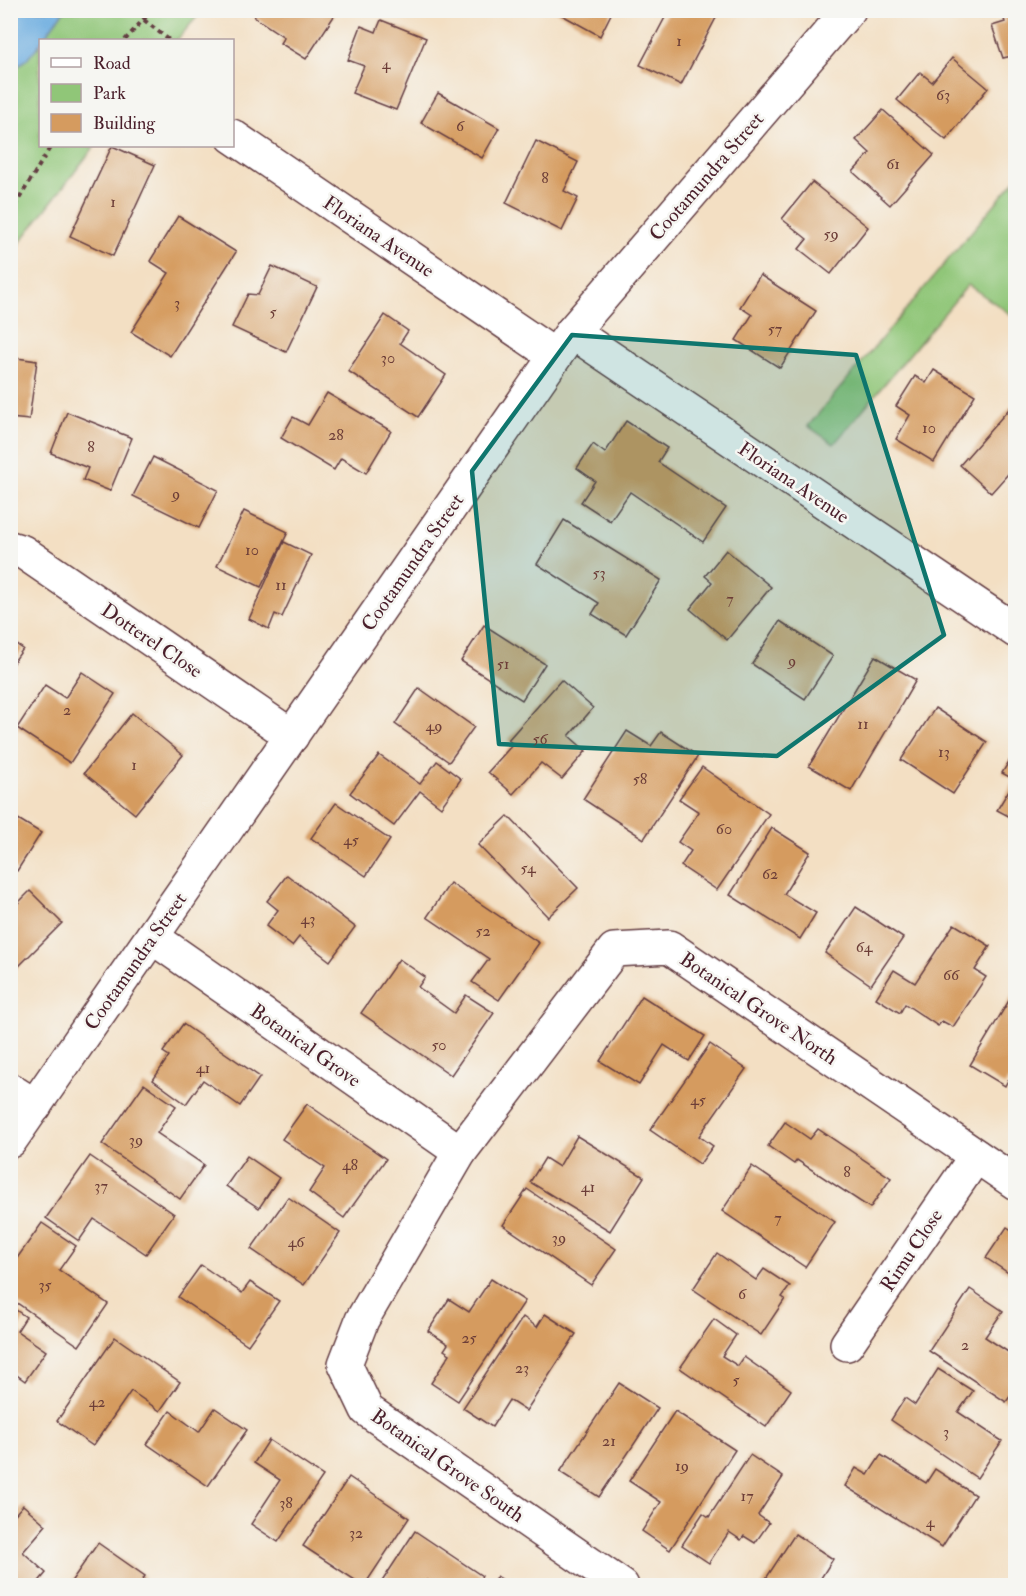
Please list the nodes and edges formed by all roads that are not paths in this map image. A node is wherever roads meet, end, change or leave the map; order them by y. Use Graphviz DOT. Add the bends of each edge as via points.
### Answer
graph roads {
  1 [pos="842,13"];
  2 [pos="234,137"];
  3 [pos="563,344"];
  4 [pos="10,548"];
  5 [pos="1016,631"];
  6 [pos="292,736"];
  7 [pos="152,937"];
  8 [pos="23,1098"];
  9 [pos="10,1141"];
  10 [pos="460,1152"];
  11 [pos="976,1156"];
  12 [pos="1016,1183"];
  13 [pos="847,1344"];
  14 [pos="622,1586"];
  1 -- 3 [label="street, Cootamundra Street"];
  2 -- 3 [label="street, Floriana Avenue"];
  3 -- 5 [label="street, Floriana Avenue"];
  3 -- 6 [label="street, Cootamundra Street"];
  4 -- 6 [label="street, Dotterel Close" via="23,552"];
  6 -- 7 [label="street, Cootamundra Street"];
  7 -- 8 [label="street, Cootamundra Street"];
  7 -- 10 [label="street, Botanical Grove"];
  8 -- 9 [label="street, Cootamundra Street"];
  10 -- 11 [label="street, Botanical Grove North" via="614,950 669,947"];
  10 -- 14 [label="street, Botanical Grove South" via="362,1320 345,1364 367,1410"];
  11 -- 12 [label="street, Botanical Grove North"];
  11 -- 13 [label="street, Rimu Close"];
}
